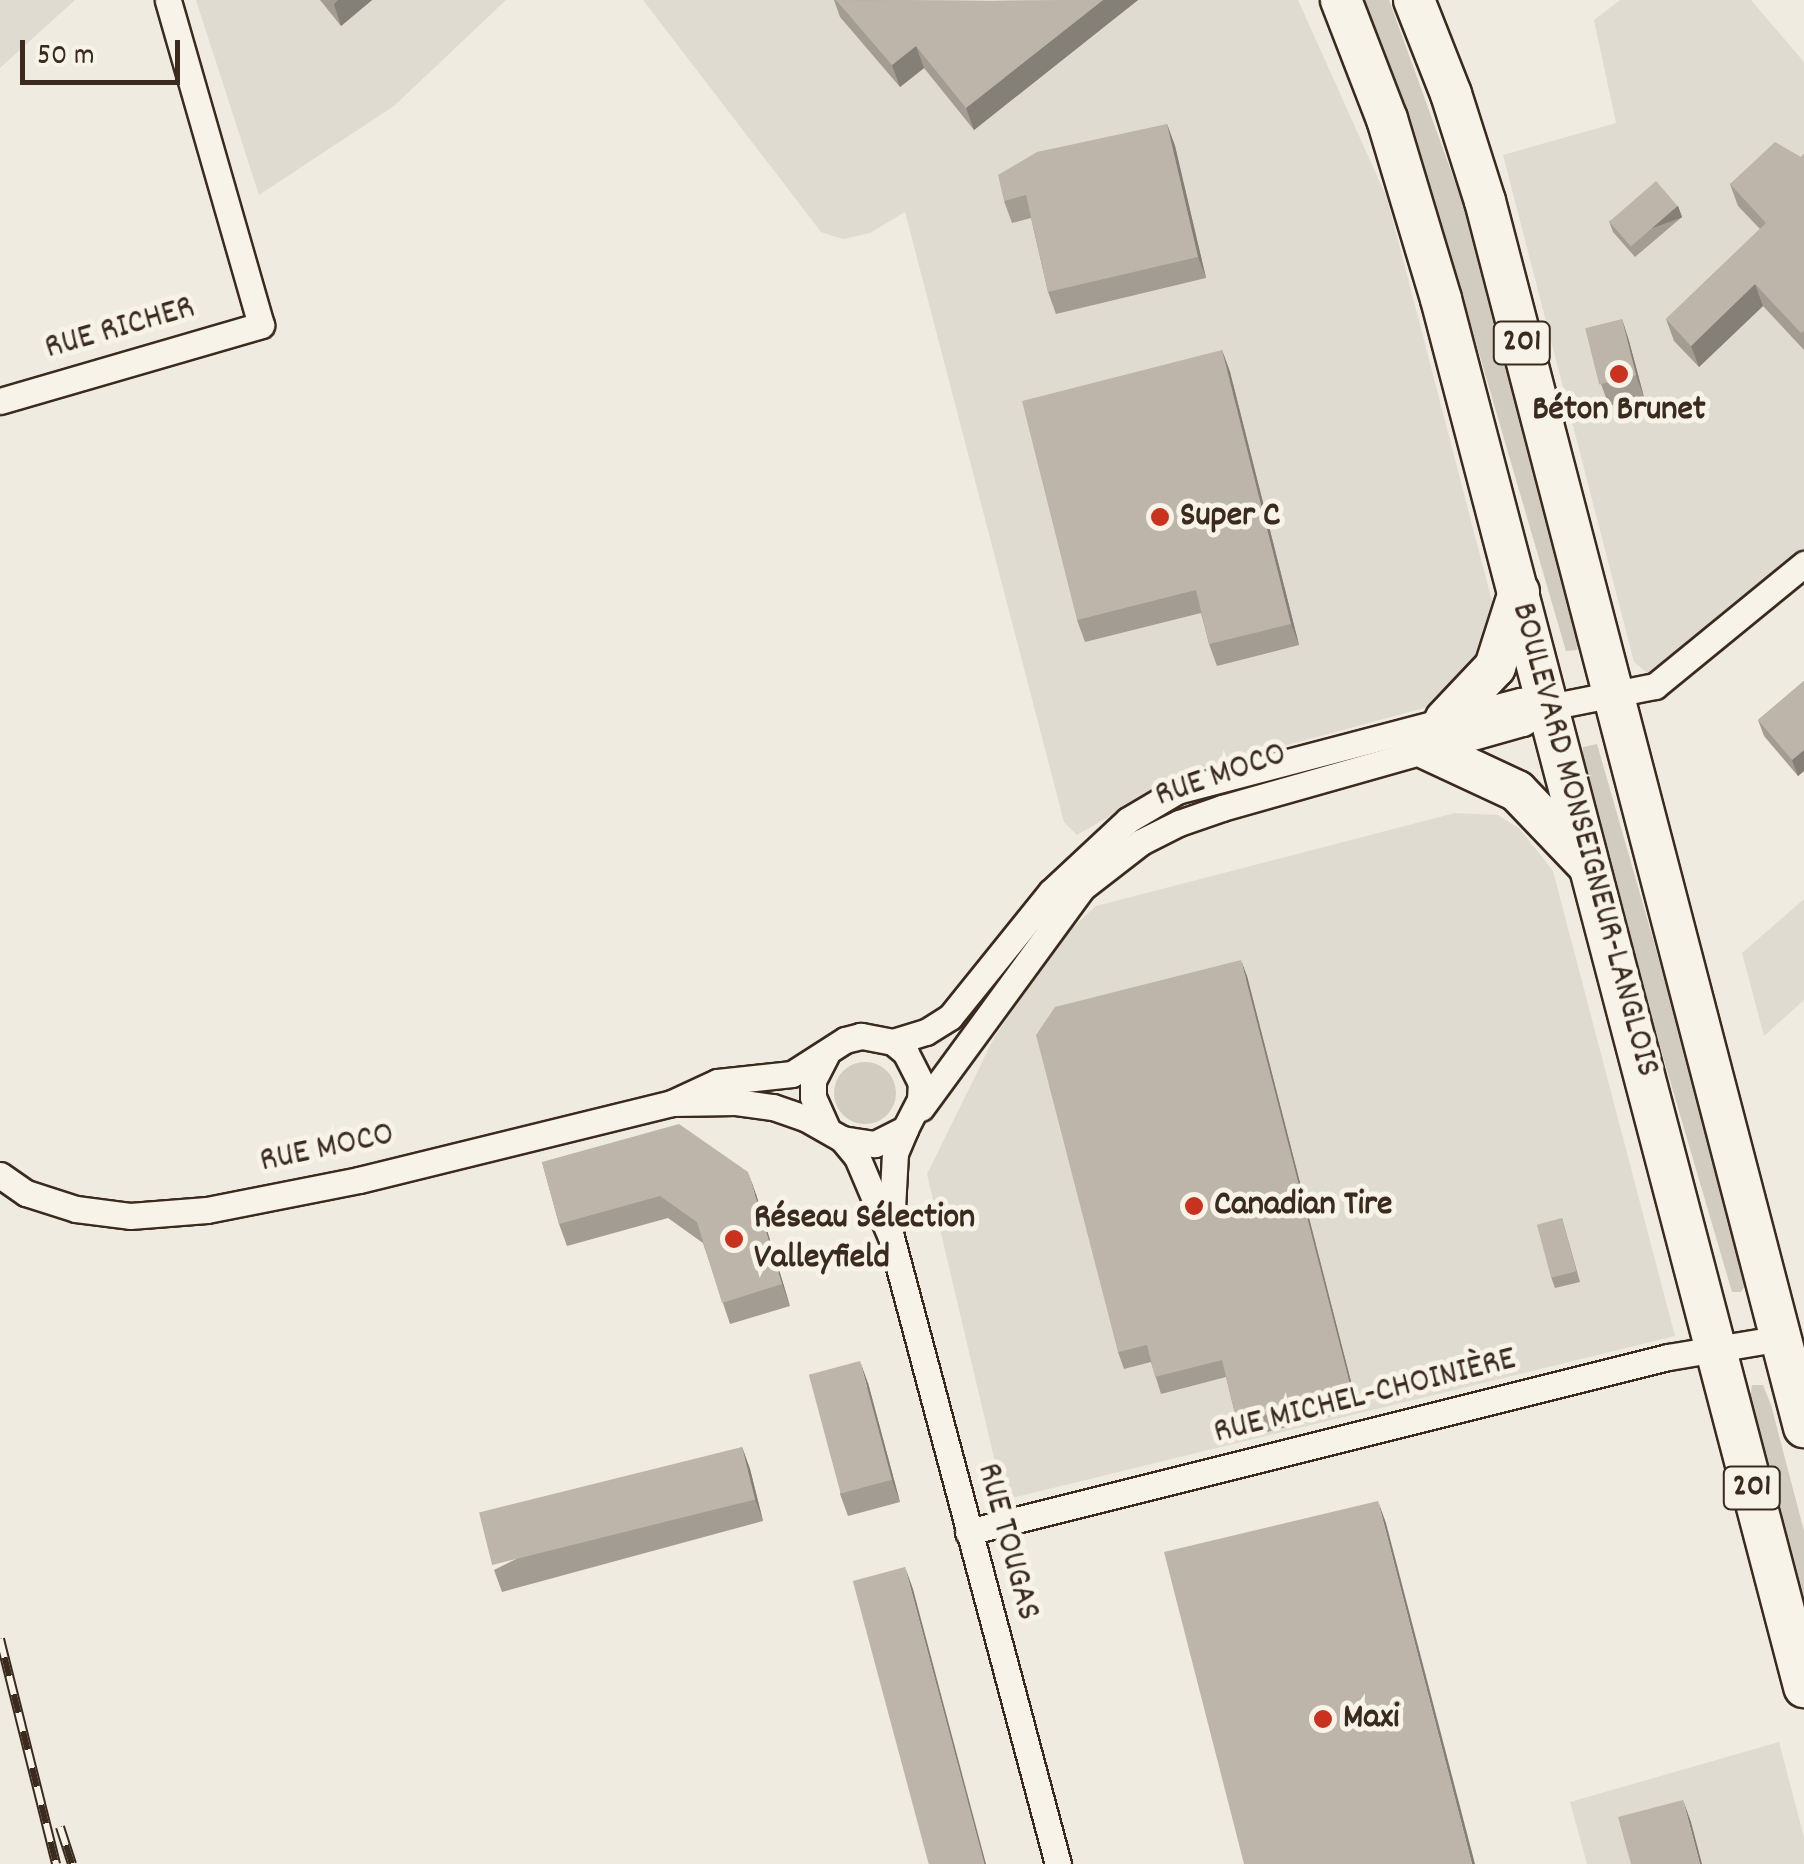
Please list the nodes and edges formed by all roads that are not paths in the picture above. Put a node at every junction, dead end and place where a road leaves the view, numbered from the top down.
1 (168, 0) edge
2 (1341, 0) edge
3 (1414, 0) edge
4 (0, 401) edge
5 (1804, 564) edge
6 (1519, 592) junction
7 (1613, 692) junction
8 (1549, 707) junction
9 (1436, 734) junction
10 (1590, 868) junction
11 (893, 1042) junction
12 (831, 1049) junction
13 (672, 1104) junction
14 (910, 1123) junction
15 (834, 1133) junction
16 (0, 1174) edge
17 (891, 1237) junction
18 (1780, 1338) junction
19 (1715, 1346) junction
20 (1804, 1427) edge
21 (968, 1532) junction
22 (1804, 1686) edge
23 (1058, 1864) edge

1 - 4 street, RUE RICHER
2 - 6 highway, BOULEVARD MONSEIGNEUR-LANGLOIS / 201
3 - 7 highway, BOULEVARD MONSEIGNEUR-LANGLOIS / 201
5 - 7 street, RUE MOCO
6 - 8 highway, BOULEVARD MONSEIGNEUR-LANGLOIS / 201
6 - 9 highway
7 - 8 street, RUE MOCO
7 - 18 highway, BOULEVARD MONSEIGNEUR-LANGLOIS / 201
8 - 9 street, RUE MOCO
8 - 10 highway, BOULEVARD MONSEIGNEUR-LANGLOIS / 201
9 - 10 highway
9 - 11 street, RUE MOCO
9 - 14 street, RUE MOCO
10 - 19 highway, BOULEVARD MONSEIGNEUR-LANGLOIS / 201
11 - 12 street, RUE MOCO
11 - 14 street
12 - 13 street, RUE MOCO
12 - 15 street
13 - 15 street, RUE MOCO
13 - 16 street, RUE MOCO
14 - 15 street, RUE MOCO
14 - 17 street, RUE TOUGAS
15 - 17 street, RUE TOUGAS
17 - 21 street, RUE TOUGAS
18 - 19 street, RUE MICHEL-CHOINIÈRE
18 - 20 highway, BOULEVARD MONSEIGNEUR-LANGLOIS / 201
19 - 21 street, RUE MICHEL-CHOINIÈRE
19 - 22 highway, BOULEVARD MONSEIGNEUR-LANGLOIS / 201
21 - 23 street, RUE TOUGAS

